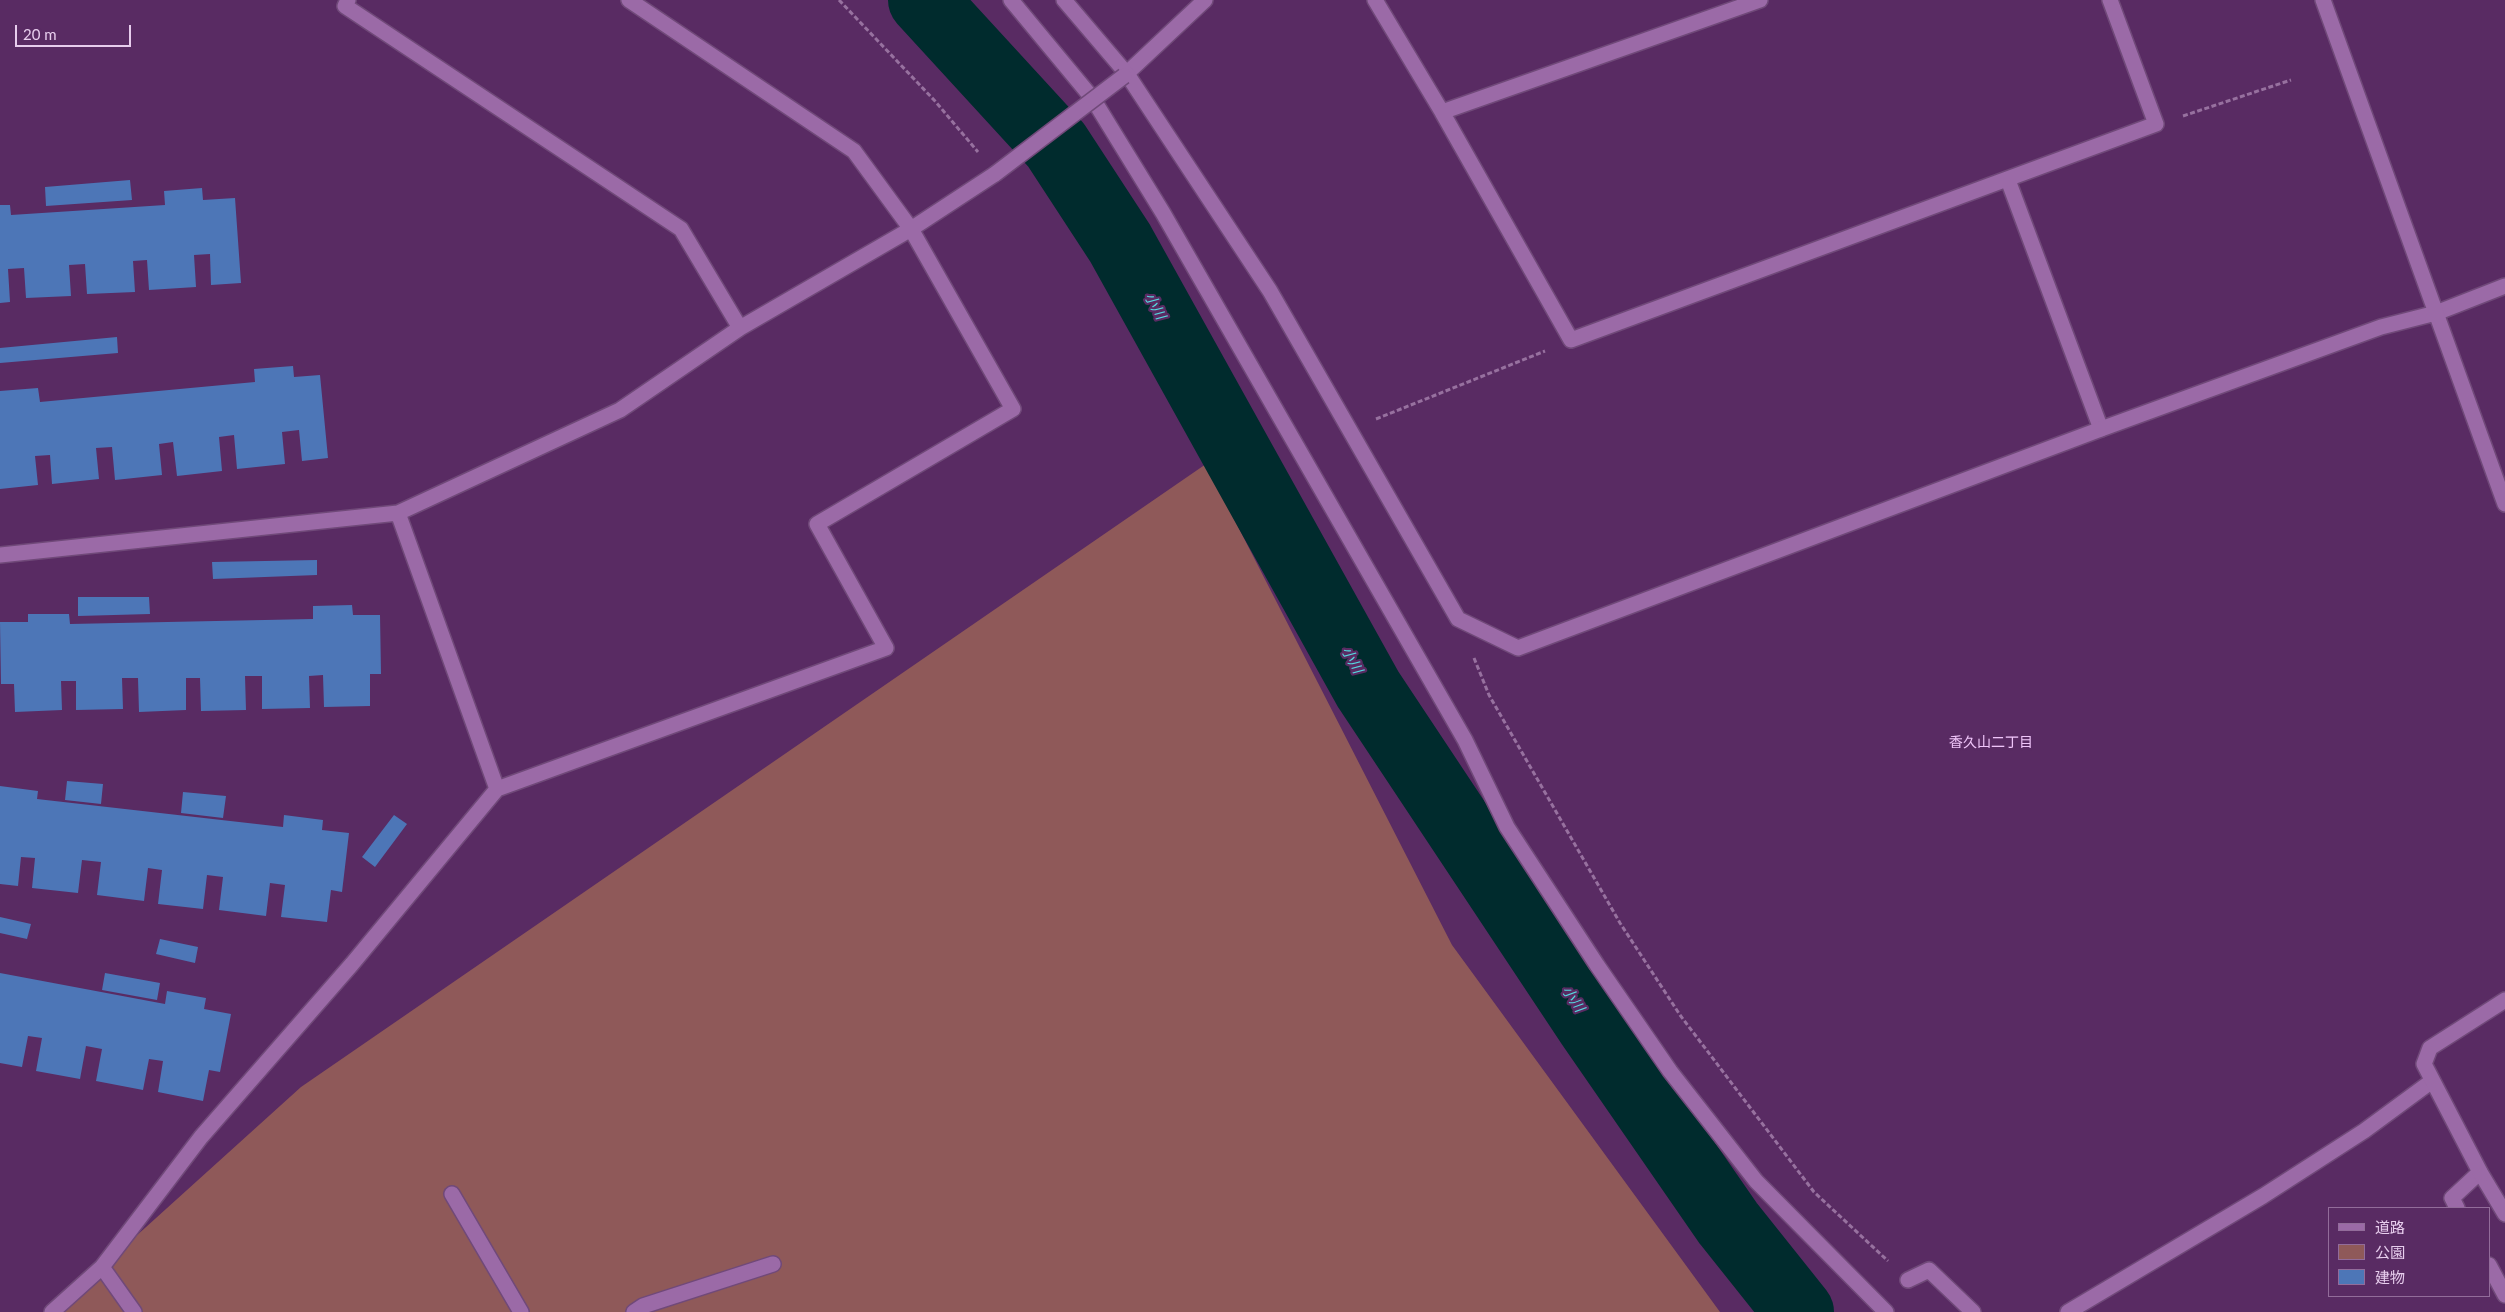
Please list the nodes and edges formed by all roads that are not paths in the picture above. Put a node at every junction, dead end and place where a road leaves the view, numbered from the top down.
1 (348, 0) edge
2 (629, 0) edge
3 (1011, 0) edge
4 (1064, 0) edge
5 (1204, 0) edge
6 (1375, 0) edge
7 (1760, 0) edge
8 (2110, 0) edge
9 (2323, 0) edge
10 (1126, 75) junction
11 (1093, 99) junction
12 (1442, 112) junction
13 (2008, 180) junction
14 (911, 230) junction
15 (2505, 286) edge
16 (2436, 313) junction
17 (740, 328) junction
18 (2101, 429) junction
19 (2505, 504) edge
20 (398, 512) junction
21 (0, 554) edge
22 (497, 789) junction
23 (2505, 1000) edge
24 (2432, 1081) junction
25 (2480, 1172) junction
26 (452, 1194) dead end
27 (2456, 1207) edge
28 (2505, 1214) edge
29 (773, 1264) dead end
30 (102, 1266) junction
31 (2490, 1267) edge
32 (1908, 1280) road end
33 (2505, 1294) edge
34 (52, 1312) edge
35 (134, 1312) edge
36 (521, 1312) edge
37 (634, 1312) edge
38 (1886, 1312) edge
39 (1973, 1312) edge
40 (2068, 1312) edge

1 - 17 street
2 - 14 street
3 - 11 street
4 - 10 street
5 - 10 street
6 - 12 street
7 - 12 street
8 - 13 street
9 - 16 street
10 - 11 street, bridge
10 - 18 street
11 - 14 street, bridge
11 - 38 street
12 - 13 street
13 - 18 street
14 - 17 street
14 - 22 street
15 - 16 street
16 - 18 street
16 - 19 street
17 - 20 street
20 - 21 street
20 - 22 street
22 - 30 street
23 - 24 street
24 - 25 street
24 - 40 street
25 - 27 street
25 - 28 street
26 - 36 street
29 - 37 street
30 - 34 street
30 - 35 street
31 - 33 street
32 - 39 street

